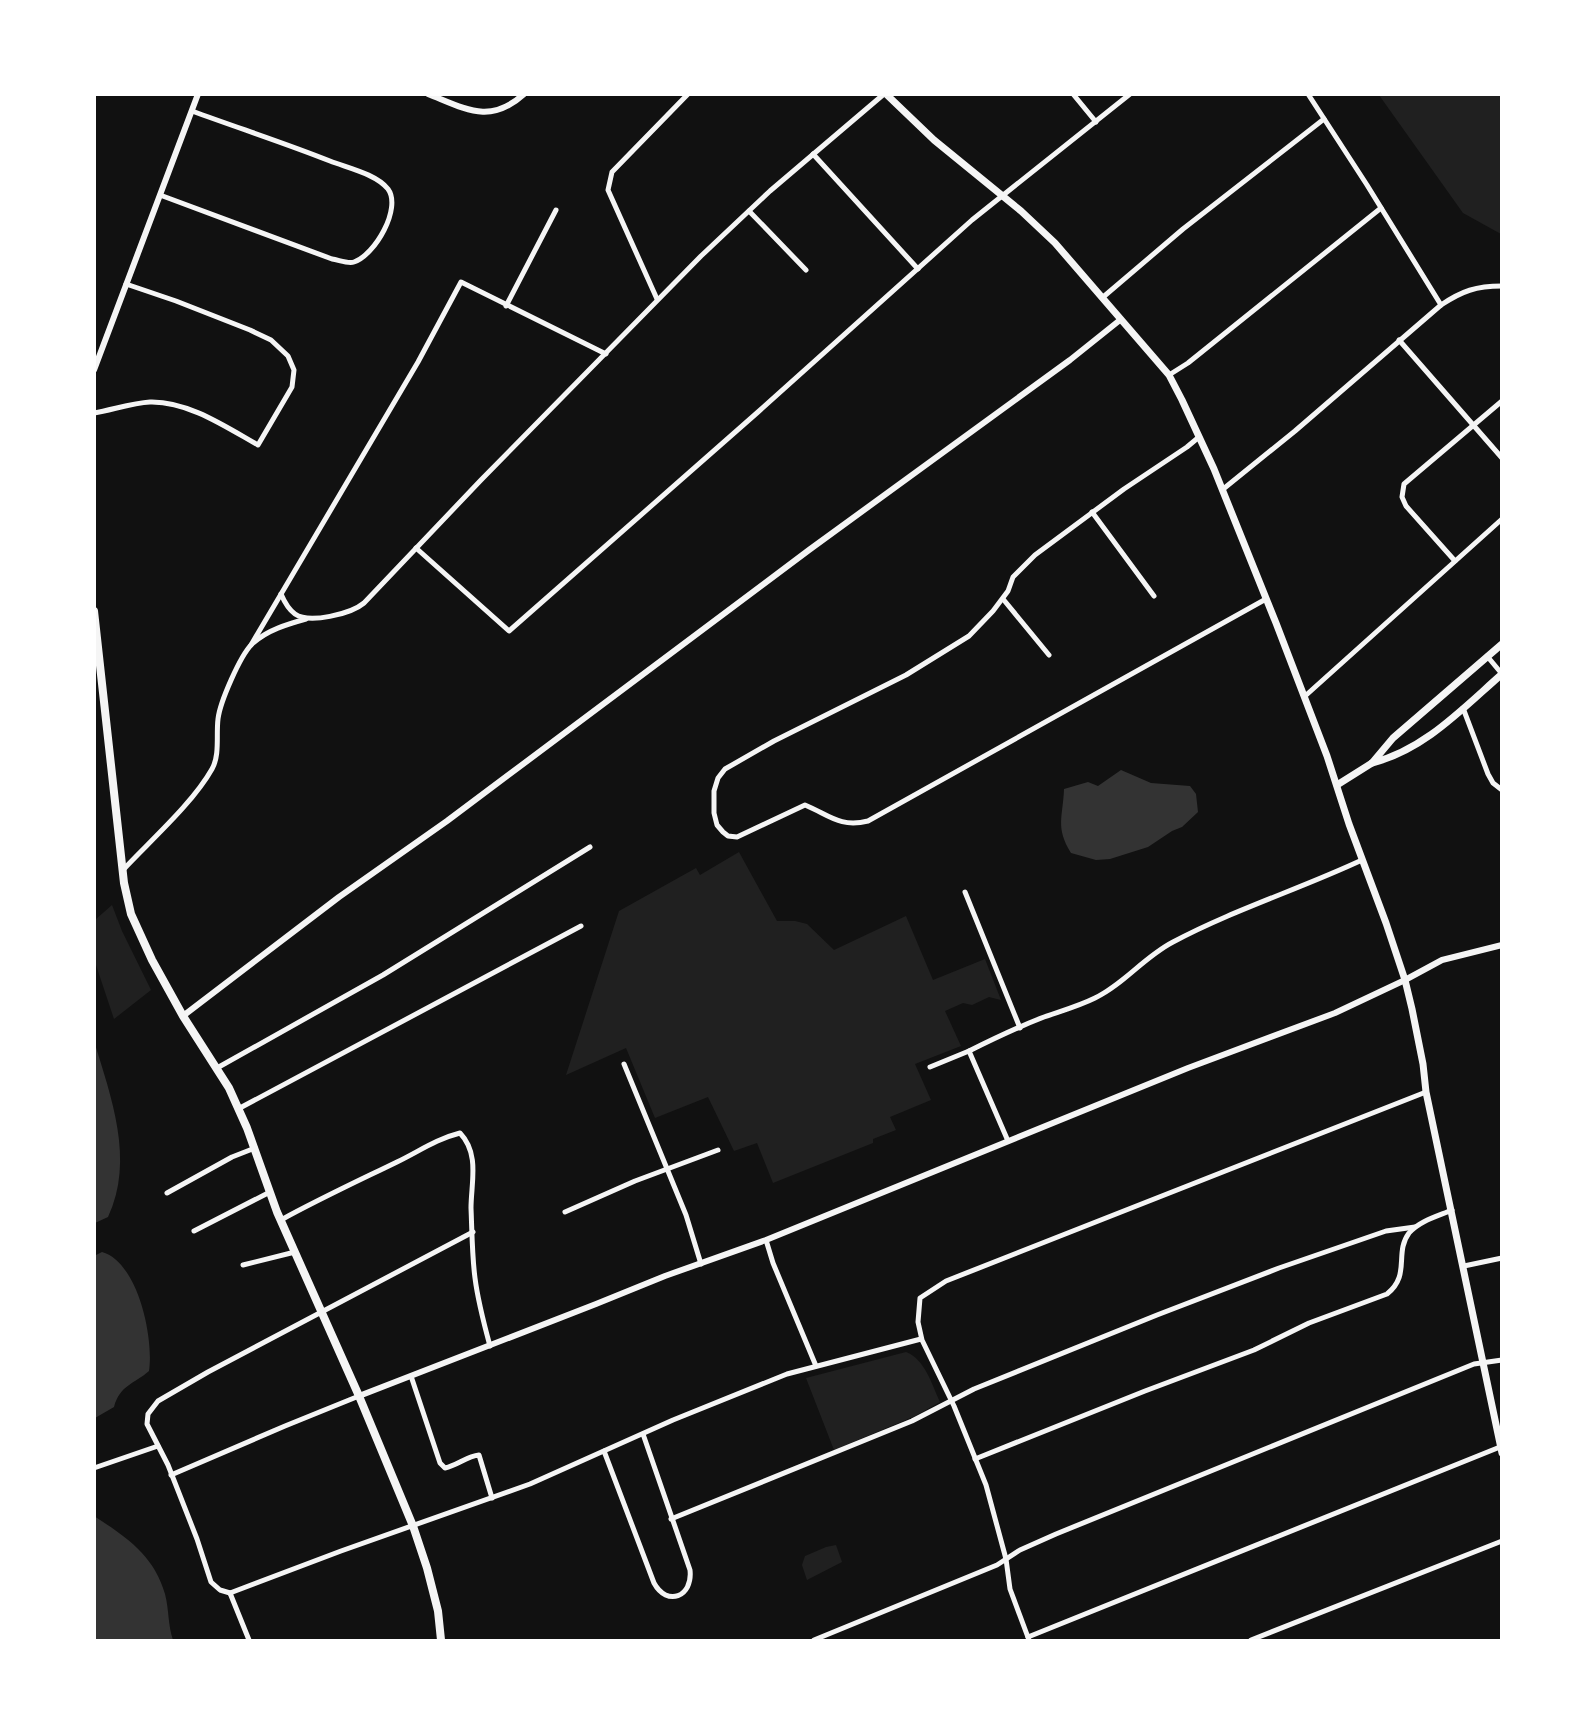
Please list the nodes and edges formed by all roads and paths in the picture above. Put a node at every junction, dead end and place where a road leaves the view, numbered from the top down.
1 (198, 94) edge
2 (428, 94) edge
3 (524, 94) edge
4 (688, 94) edge
5 (885, 94) edge
6 (1073, 94) edge
7 (1130, 94) edge
8 (1308, 94) edge
9 (192, 111) junction
10 (1324, 119) junction
11 (1096, 122) junction
12 (813, 154) junction
13 (160, 195) junction
14 (1003, 195) junction
15 (1381, 208) junction
16 (556, 210) dead end
17 (749, 211) junction
18 (918, 269) junction
19 (806, 270) dead end
20 (126, 284) junction
21 (1502, 286) edge
22 (1102, 298) junction
23 (657, 299) junction
24 (1441, 305) junction
25 (506, 306) junction
26 (1120, 320) junction
27 (1400, 340) junction
28 (606, 354) junction
29 (94, 370) edge
30 (1169, 375) junction
31 (1502, 402) edge
32 (94, 413) edge
33 (1474, 426) junction
34 (1199, 436) junction
35 (1502, 458) edge
36 (1222, 490) junction
37 (1092, 512) junction
38 (1502, 519) edge
39 (416, 548) junction
40 (1455, 561) junction
41 (280, 594) junction
42 (1154, 596) dead end
43 (1003, 599) junction
44 (1266, 599) junction
45 (94, 611) edge
46 (308, 619) junction
47 (1502, 644) edge
48 (251, 645) junction
49 (1049, 655) dead end
50 (1487, 656) junction
51 (98, 670) edge
52 (1502, 674) edge
53 (1304, 697) junction
54 (1463, 708) junction
55 (1372, 763) junction
56 (1337, 785) junction
57 (1502, 790) edge
58 (590, 847) dead end
59 (1362, 860) junction
60 (123, 870) junction
61 (965, 892) dead end
62 (581, 926) dead end
63 (1502, 945) edge
64 (1405, 980) junction
65 (183, 1016) junction
66 (1020, 1028) junction
67 (969, 1051) junction
68 (624, 1064) dead end
69 (930, 1067) dead end
70 (217, 1068) junction
71 (1426, 1092) junction
72 (238, 1109) junction
73 (1008, 1142) junction
74 (255, 1148) junction
75 (718, 1150) dead end
76 (666, 1169) junction
77 (270, 1192) junction
78 (167, 1193) dead end
79 (1452, 1210) junction
80 (565, 1212) dead end
81 (281, 1220) junction
82 (1415, 1227) junction
83 (194, 1231) dead end
84 (472, 1232) junction
85 (766, 1240) junction
86 (295, 1252) junction
87 (1502, 1258) edge
88 (701, 1264) junction
89 (243, 1265) dead end
90 (1464, 1266) junction
91 (321, 1314) junction
92 (921, 1339) junction
93 (490, 1347) junction
94 (1502, 1359) edge
95 (1483, 1362) junction
96 (816, 1366) junction
97 (411, 1376) junction
98 (359, 1396) junction
99 (951, 1400) junction
100 (643, 1434) junction
101 (159, 1446) junction
102 (1501, 1450) edge
103 (604, 1451) junction
104 (975, 1459) junction
105 (94, 1468) edge
106 (171, 1475) junction
107 (492, 1498) junction
108 (671, 1520) junction
109 (413, 1526) junction
110 (1502, 1541) edge
111 (1006, 1559) junction
112 (230, 1593) junction
113 (1028, 1639) edge
114 (249, 1641) edge
115 (441, 1641) edge
116 (814, 1641) edge
117 (1251, 1641) edge

1 - 9 street
2 - 3 street
4 - 23 street
5 - 12 street
5 - 14 main road
6 - 11 street
7 - 11 street
8 - 10 street
9 - 13 street
9 - 13 street
10 - 15 street
10 - 22 street
11 - 14 street
12 - 17 street
12 - 18 street
13 - 20 street
14 - 18 street
14 - 22 main road
15 - 24 street
15 - 30 street
16 - 25 street
17 - 19 street
17 - 23 street
18 - 39 street
20 - 29 street
20 - 32 street
21 - 24 street
22 - 26 main road
23 - 28 street
24 - 27 street
25 - 28 street
25 - 41 street
26 - 30 main road
26 - 65 street
27 - 33 street
27 - 36 street
28 - 39 street
30 - 34 main road
31 - 33 street
33 - 35 street
33 - 40 street
34 - 36 main road
34 - 37 street
36 - 44 main road
37 - 42 street
37 - 43 street
38 - 40 street
39 - 46 street
40 - 53 street
41 - 46 street
41 - 48 street
43 - 44 street
43 - 49 street
44 - 53 main road
45 - 51 main road
46 - 48 street
47 - 50 main road
48 - 60 street
50 - 52 street
50 - 55 main road
51 - 60 main road
52 - 54 main road
53 - 56 main road
54 - 55 main road
54 - 57 street
55 - 56 main road
56 - 59 main road
58 - 70 street
59 - 64 main road
59 - 66 street
60 - 65 main road
61 - 66 street
62 - 72 street
63 - 64 street
64 - 71 main road
64 - 73 street
65 - 70 main road
66 - 67 street
67 - 69 street
67 - 73 street
68 - 76 street
70 - 72 main road
71 - 79 main road
71 - 92 street
72 - 74 main road
73 - 85 street
74 - 77 main road
74 - 78 street
75 - 76 street
76 - 80 street
76 - 88 street
77 - 81 main road
77 - 83 street
79 - 82 street
79 - 90 main road
81 - 84 street
81 - 86 main road
82 - 99 street
82 - 104 street
84 - 91 street
84 - 93 street
85 - 88 street
85 - 96 street
86 - 89 street
86 - 91 main road
87 - 90 street
88 - 93 street
90 - 95 main road
91 - 98 main road
91 - 101 street
92 - 96 street
92 - 99 street
93 - 97 street
94 - 95 street
95 - 102 main road
95 - 111 street
96 - 100 street
97 - 98 street
97 - 107 street
98 - 106 street
98 - 109 main road
99 - 104 street
99 - 108 street
100 - 103 street
100 - 108 street
101 - 105 street
101 - 106 street
102 - 113 street
103 - 107 street
103 - 108 street
104 - 111 street
106 - 112 street
107 - 109 street
109 - 112 street
109 - 115 main road
110 - 117 street
111 - 113 street
111 - 116 street
112 - 114 street

